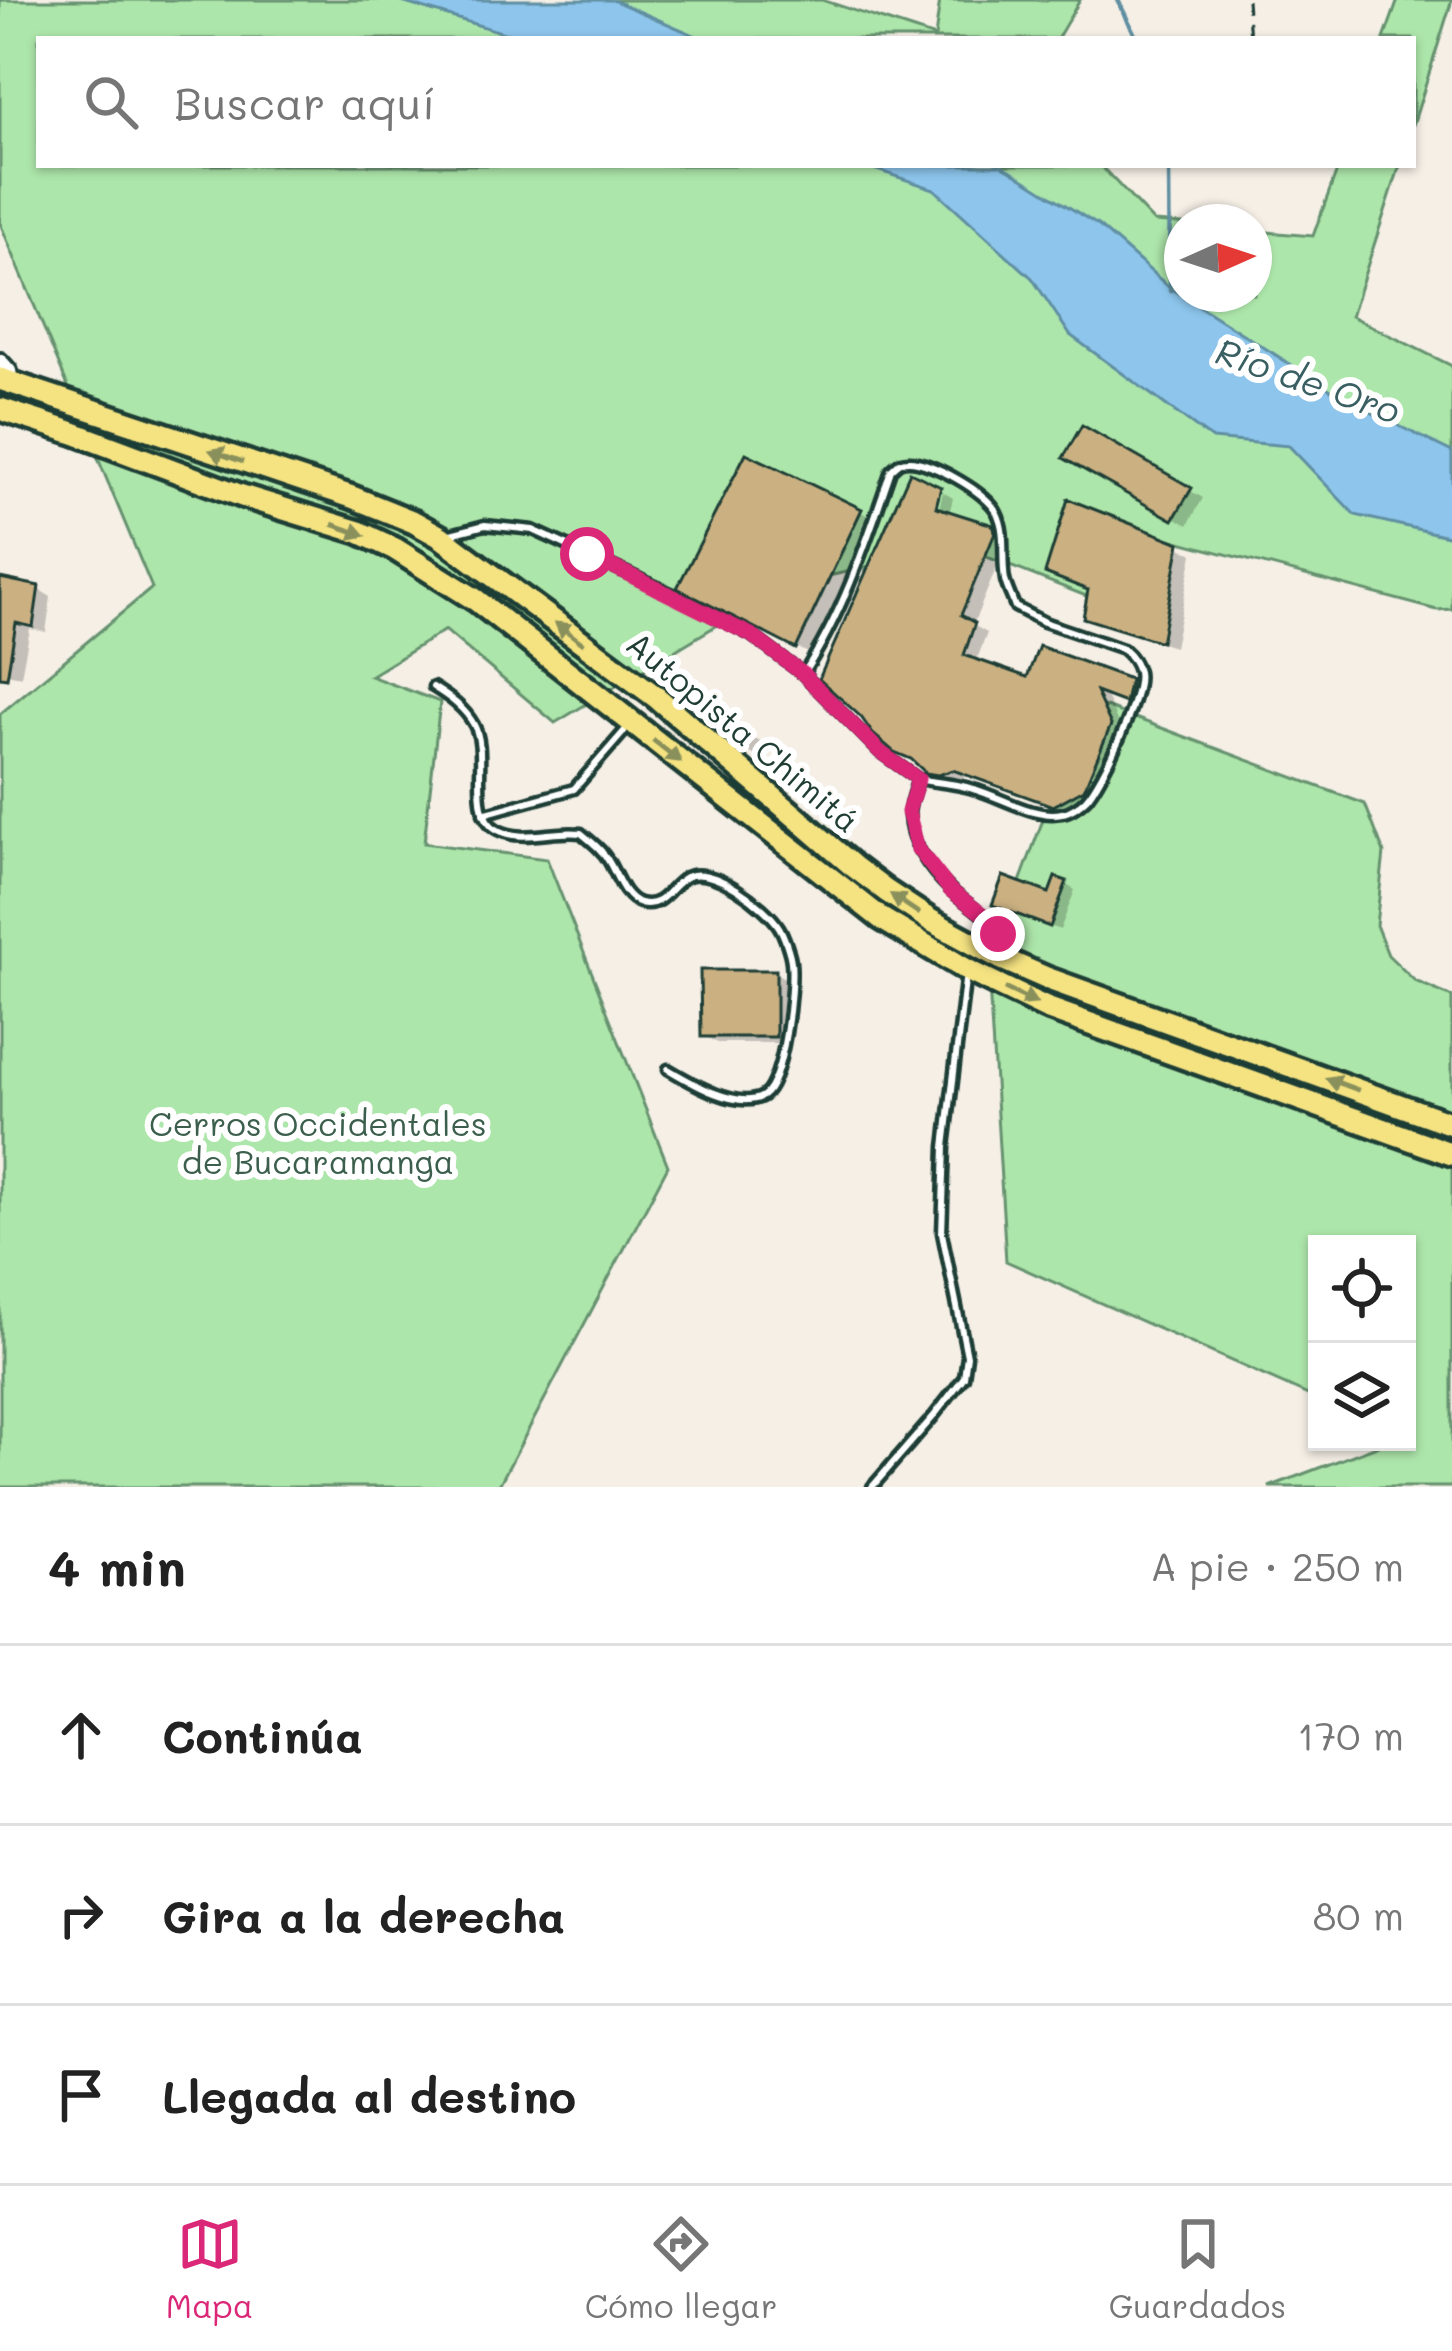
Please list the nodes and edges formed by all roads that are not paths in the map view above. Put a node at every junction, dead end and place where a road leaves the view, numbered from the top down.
1 (0, 361) edge
2 (6, 381) edge
3 (0, 409) edge
4 (441, 537) junction
5 (803, 674) junction
6 (434, 687) dead end
7 (632, 723) junction
8 (918, 779) junction
9 (483, 814) junction
10 (1000, 958) junction
11 (967, 970) junction
12 (668, 1070) dead end
13 (1452, 1124) edge
14 (1452, 1154) edge
15 (872, 1487) edge

1 - 2 street
4 -> 2 highway, Autopista Chimitá
3 -> 7 highway, Autopista Chimitá
4 - 5 lane
10 -> 4 highway, Autopista Chimitá
5 - 8 lane
5 - 8 lane
6 - 9 lane
7 - 9 lane
7 -> 11 highway, Autopista Chimitá
8 - 10 lane
9 - 12 lane
13 -> 10 highway, Autopista Chimitá
11 -> 14 highway, Autopista Chimitá
11 - 15 lane

